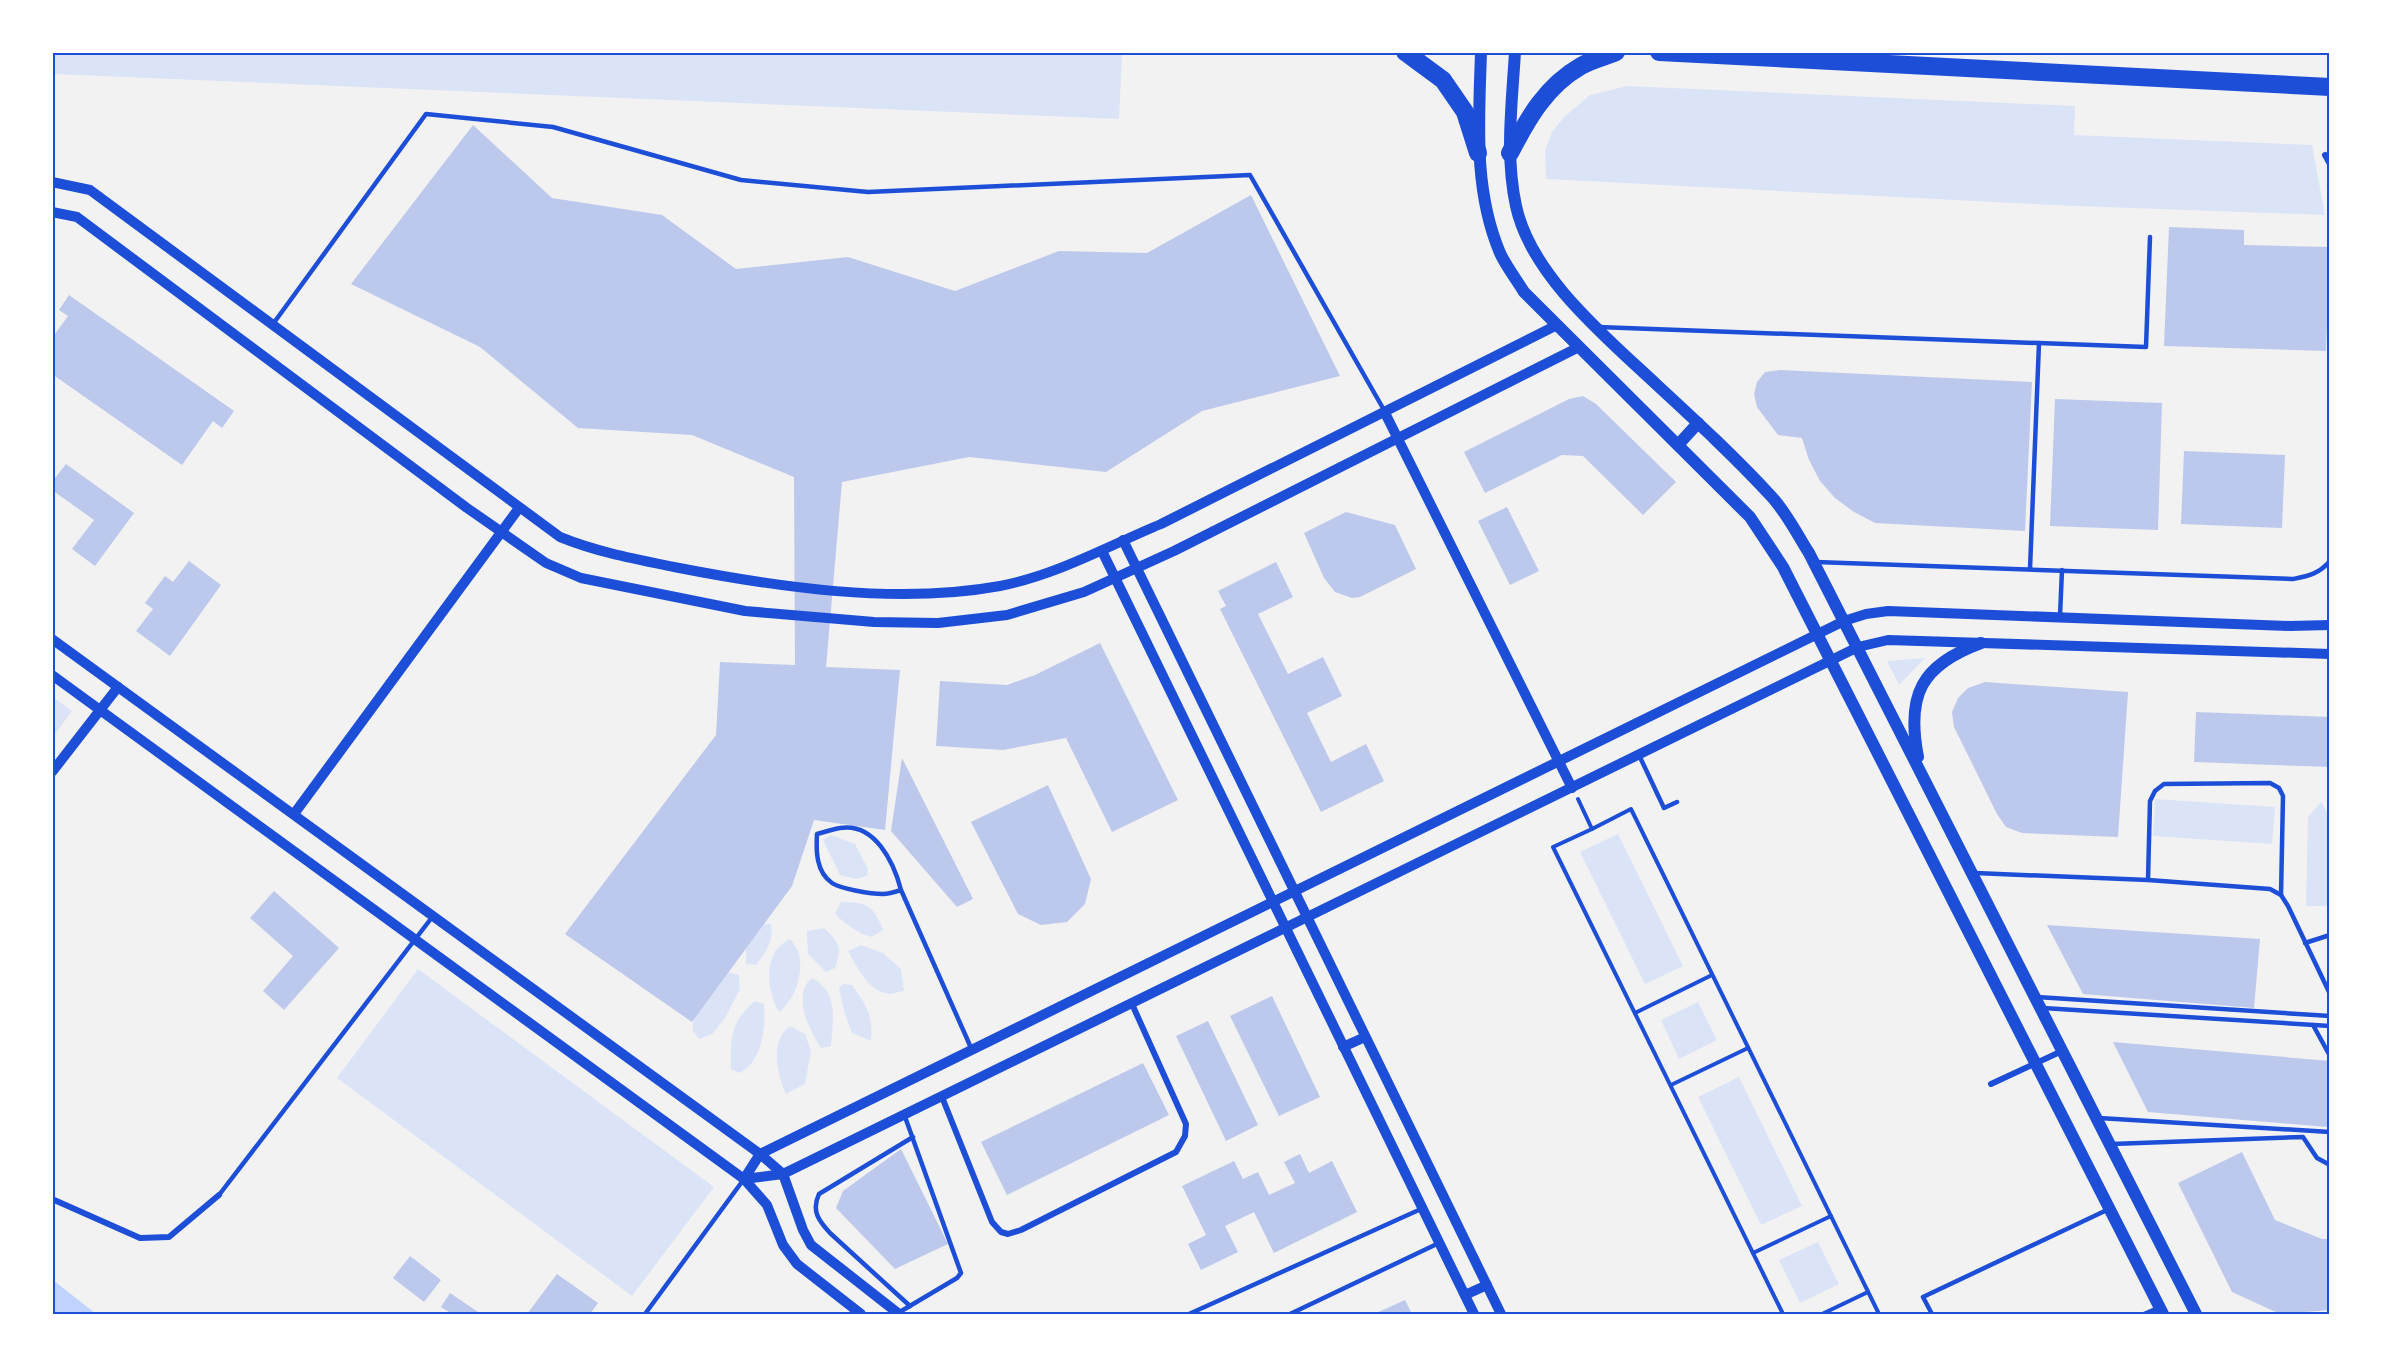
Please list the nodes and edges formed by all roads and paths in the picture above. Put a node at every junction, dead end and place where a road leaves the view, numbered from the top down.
1 (1405, 52) edge
2 (1481, 52) edge
3 (1515, 52) edge
4 (1616, 52) edge
5 (1659, 52) edge
6 (2304, 85) junction
7 (2330, 87) edge
8 (2330, 99) edge
9 (1478, 153) junction
10 (1510, 153) junction
11 (2325, 154) dead end
12 (2330, 164) edge
13 (52, 182) edge
14 (52, 212) edge
15 (2150, 237) dead end
16 (272, 325) junction
17 (1557, 325) junction
18 (1596, 327) junction
19 (2039, 343) junction
20 (1579, 347) junction
21 (1385, 413) junction
22 (1698, 423) junction
23 (1398, 438) junction
24 (1678, 445) junction
25 (519, 508) junction
26 (502, 532) junction
27 (1123, 540) junction
28 (1102, 551) junction
29 (2330, 561) edge
30 (1814, 562) junction
31 (1137, 568) junction
32 (2030, 569) junction
33 (2062, 570) junction
34 (1115, 578) junction
35 (2060, 617) junction
36 (1844, 621) junction
37 (2330, 625) edge
38 (1818, 634) junction
39 (52, 639) edge
40 (1981, 643) junction
41 (1858, 647) junction
42 (2330, 654) edge
43 (1831, 660) junction
44 (52, 675) edge
45 (118, 687) junction
46 (100, 710) junction
47 (1639, 755) junction
48 (1559, 761) junction
49 (1920, 771) junction
50 (52, 772) edge
51 (1572, 788) junction
52 (1677, 802) dead end
53 (294, 814) junction
54 (1592, 829) junction
55 (1972, 873) junction
56 (2148, 880) junction
57 (901, 890) junction
58 (1294, 891) junction
59 (2281, 895) junction
60 (1273, 902) junction
61 (433, 916) junction
62 (1307, 918) junction
63 (1286, 928) junction
64 (2330, 935) edge
65 (415, 940) junction
66 (2305, 943) junction
67 (1712, 975) junction
68 (2330, 994) edge
69 (2037, 1002) junction
70 (1132, 1004) junction
71 (1635, 1013) junction
72 (2330, 1016) edge
73 (2313, 1024) junction
74 (2330, 1026) edge
75 (1365, 1036) junction
76 (1343, 1047) junction
77 (1748, 1048) junction
78 (972, 1050) junction
79 (2062, 1051) junction
80 (2330, 1056) edge
81 (2035, 1063) junction
82 (1991, 1084) dead end
83 (1670, 1085) junction
84 (942, 1097) junction
85 (904, 1114) junction
86 (2097, 1118) junction
87 (2330, 1132) edge
88 (913, 1137) junction
89 (2110, 1144) junction
90 (760, 1154) junction
91 (2330, 1165) edge
92 (783, 1174) junction
93 (744, 1179) junction
94 (219, 1195) joint
95 (52, 1198) edge
96 (1423, 1209) junction
97 (2109, 1209) junction
98 (1831, 1216) junction
99 (1440, 1243) junction
100 (1753, 1253) junction
101 (1487, 1285) junction
102 (1868, 1292) junction
103 (1465, 1295) junction
104 (910, 1306) junction
105 (2161, 1311) edge
106 (645, 1314) edge
107 (861, 1314) edge
108 (898, 1314) edge
109 (1189, 1314) edge
110 (1290, 1314) edge
111 (1474, 1314) edge
112 (1501, 1314) edge
113 (1783, 1314) edge
114 (1822, 1314) edge
115 (1879, 1314) edge
116 (1932, 1314) edge
117 (2144, 1314) edge
118 (2196, 1314) edge

1 - 9 highway
2 - 9 main road
3 - 10 main road
4 - 10 highway
5 - 6 highway
6 - 7 highway
6 - 8 highway
9 - 17 main road
10 - 18 main road
11 - 12 street
13 - 16 street
14 - 26 street
15 - 19 lane
16 - 21 lane
16 - 25 street
17 - 20 main road
17 - 21 street
18 - 19 lane
18 - 22 main road
19 - 32 lane
20 - 23 street
20 - 24 main road
21 - 23 street
21 - 27 street
22 - 24 main road
22 - 30 main road
23 - 31 street
23 - 48 street
24 - 38 main road
25 - 26 street
25 - 28 street
26 - 34 street
26 - 53 street
27 - 28 street
27 - 31 street
28 - 34 street
29 - 33 lane
30 - 32 lane
30 - 36 main road
31 - 34 street
31 - 58 street
32 - 33 lane
33 - 35 lane
34 - 60 street
35 - 36 street
35 - 37 street
36 - 38 street
36 - 41 main road
38 - 43 main road
38 - 48 street
39 - 45 street
40 - 41 street
40 - 42 street
40 - 49 main road
41 - 43 street
41 - 49 main road
43 - 47 street
43 - 81 main road
44 - 46 street
45 - 46 street
45 - 53 street
46 - 50 street
46 - 65 street
47 - 51 street
47 - 52 lane
48 - 51 street
48 - 58 street
49 - 55 main road
51 - 54 path
51 - 62 street
53 - 61 street
54 - 67 path
54 - 71 path
55 - 56 lane
55 - 69 main road
56 - 59 lane
56 - 59 lane
57 - 57 lane
57 - 78 lane
58 - 60 street
58 - 62 street
59 - 66 lane
60 - 63 street
60 - 78 street
61 - 65 lane
61 - 90 street
62 - 63 street
62 - 75 street
63 - 70 street
63 - 76 street
64 - 66 lane
65 - 93 street
65 - 94 lane
66 - 68 lane
67 - 71 path
67 - 77 path
69 - 72 lane
69 - 73 lane
69 - 79 main road
70 - 84 street
70 - 84 street
71 - 83 path
73 - 74 lane
73 - 80 lane
75 - 76 street
75 - 101 street
76 - 96 street
77 - 83 path
77 - 98 path
78 - 90 street
79 - 81 street
79 - 86 main road
81 - 82 street
81 - 97 main road
83 - 100 path
84 - 85 street
85 - 88 lane
85 - 92 street
86 - 87 lane
86 - 89 main road
88 - 104 lane
88 - 104 lane
89 - 91 lane
89 - 118 main road
90 - 92 street
90 - 93 street
92 - 93 street
92 - 108 street
93 - 106 lane
93 - 107 street
94 - 95 street
96 - 99 street
96 - 109 lane
97 - 105 main road
97 - 116 lane
98 - 100 path
98 - 102 path
99 - 103 street
99 - 110 lane
100 - 113 path
101 - 103 street
101 - 112 street
102 - 114 path
102 - 115 path
103 - 111 street
104 - 108 lane
105 - 117 lane

